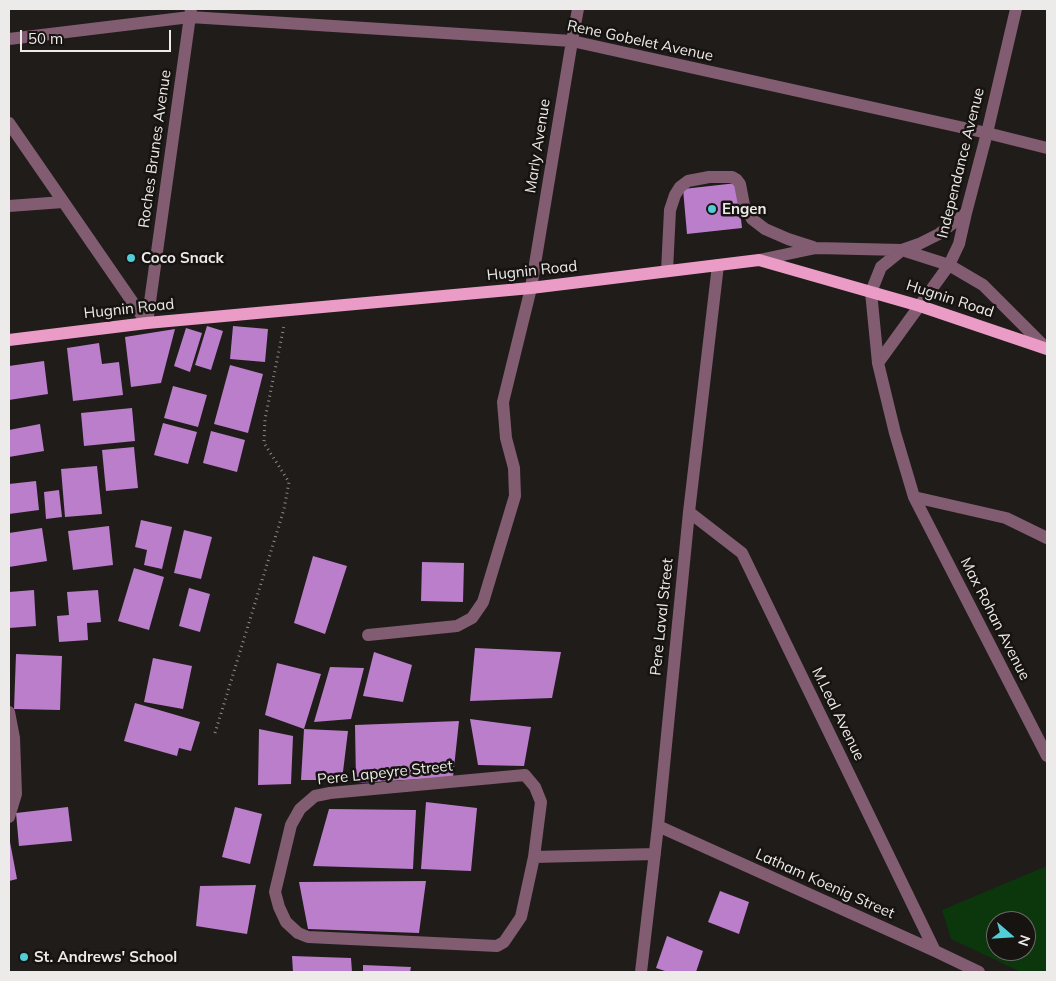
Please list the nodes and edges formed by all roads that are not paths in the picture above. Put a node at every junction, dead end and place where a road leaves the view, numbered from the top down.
1 (578, 9) edge
2 (1016, 9) edge
3 (190, 13) edge
4 (9, 39) edge
5 (572, 41) junction
6 (9, 123) edge
7 (987, 133) junction
8 (1047, 148) edge
9 (63, 202) junction
10 (9, 206) edge
11 (966, 213) junction
12 (816, 248) junction
13 (902, 250) junction
14 (759, 260) junction
15 (718, 265) junction
16 (950, 265) junction
17 (667, 271) junction
18 (531, 288) junction
19 (871, 292) junction
20 (920, 306) junction
21 (147, 323) junction
22 (9, 340) edge
23 (1047, 348) edge
24 (878, 363) junction
25 (914, 496) junction
26 (688, 512) junction
27 (1047, 538) edge
28 (368, 635) dead end
29 (9, 712) edge
30 (1047, 756) edge
31 (9, 817) edge
32 (658, 826) junction
33 (655, 854) junction
34 (534, 857) junction
35 (935, 951) junction
36 (641, 972) edge
37 (979, 972) edge

1 - 5 street, Marly Avenue
2 - 7 street, Independance Avenue
3 - 4 street, Rene Gobelet Avenue
3 - 5 street, Rene Gobelet Avenue
3 - 21 street, Roches Brunes Avenue
5 - 7 street, Rene Gobelet Avenue
5 - 18 street, Marly Avenue
6 - 9 street
7 - 8 street, Rene Gobelet Avenue
7 - 11 street, Independance Avenue
9 - 10 street
9 - 21 street
11 - 13 street
11 - 16 street, Independance Avenue
12 - 13 street
12 - 14 street
12 - 17 street
13 - 16 street
13 - 19 street
14 - 15 main road, Hugnin Road
14 - 19 main road, Hugnin Road
15 - 17 main road, Hugnin Road
15 - 26 street, Pere Laval Street
16 - 20 street, Independance Avenue
16 - 23 street
17 - 18 main road, Hugnin Road
18 - 21 main road, Hugnin Road
18 - 28 street, Marly Avenue
19 - 20 main road, Hugnin Road
19 - 24 street, Max Rohan Avenue
20 - 23 main road, Hugnin Road
20 - 24 street, Independance Avenue
21 - 22 main road, Hugnin Road
24 - 25 street, Max Rohan Avenue
25 - 27 street
25 - 30 street, Max Rohan Avenue
26 - 32 street, Pere Laval Street
26 - 35 street, M.Leal Avenue
29 - 31 street
32 - 33 street, Pere Laval Street
32 - 35 street, Latham Koenig Street
33 - 34 street
33 - 36 street, Pere Laval Street
34 - 34 street, Pere Lapeyre Street
35 - 37 street, Latham Koenig Street

